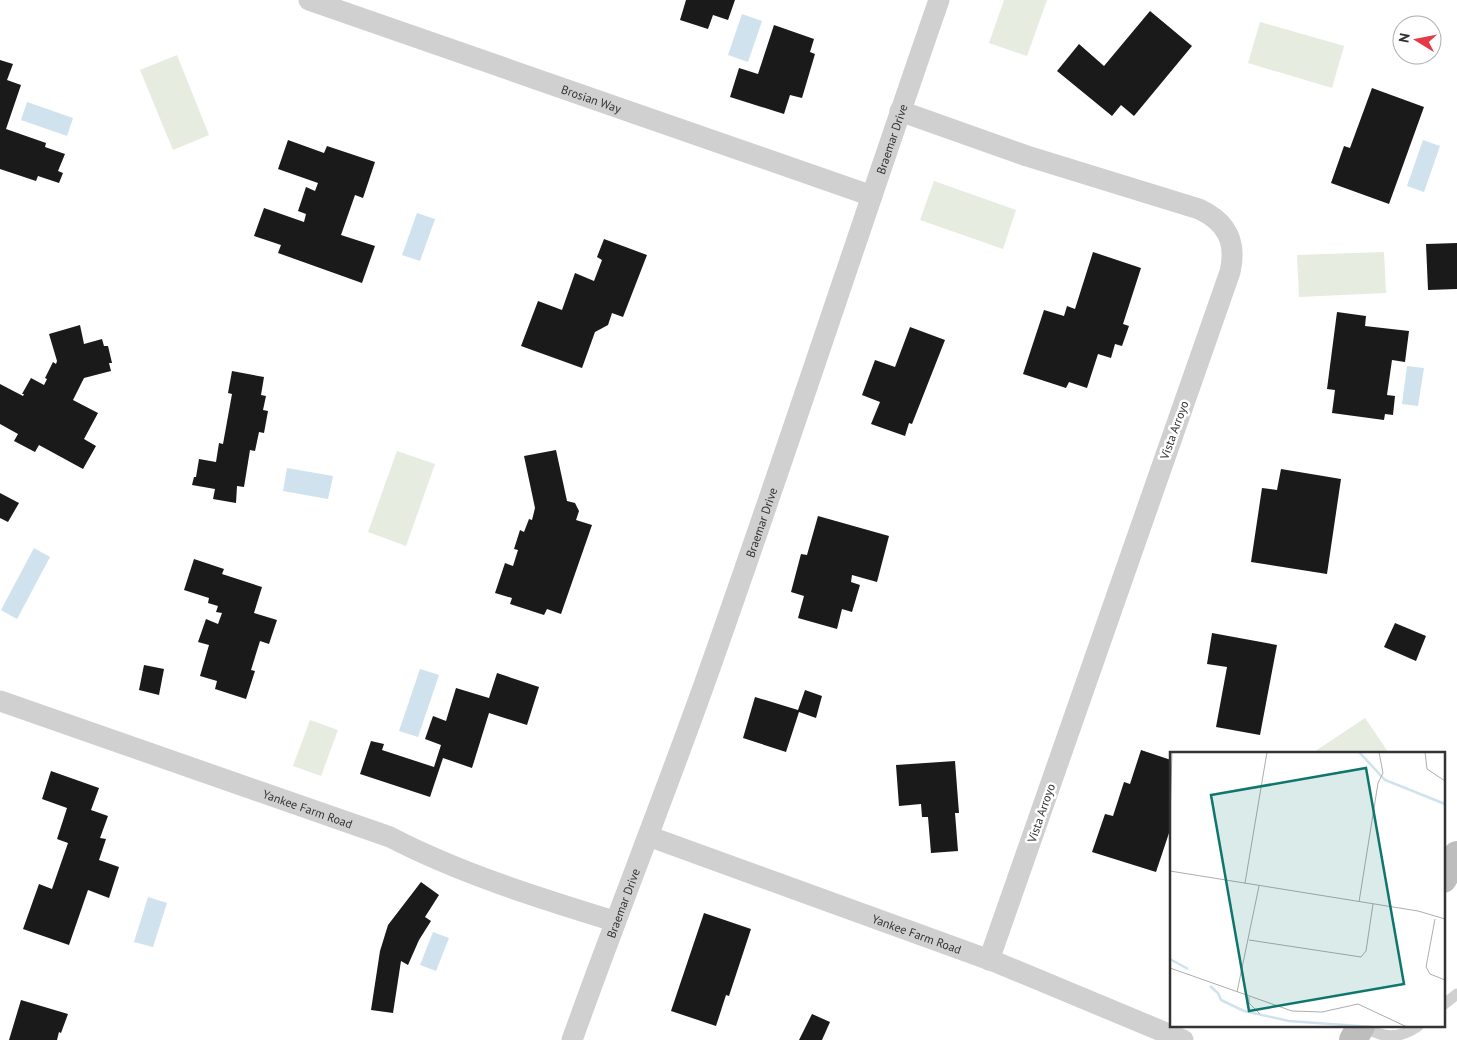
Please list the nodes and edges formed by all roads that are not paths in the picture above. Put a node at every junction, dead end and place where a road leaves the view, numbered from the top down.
1 (310, 0) edge
2 (938, 0) edge
3 (900, 111) junction
4 (872, 196) junction
5 (0, 701) edge
6 (648, 836) junction
7 (1457, 855) edge
8 (1444, 877) edge
9 (614, 921) junction
10 (989, 960) junction
11 (1457, 994) edge
12 (1444, 1004) edge
13 (1360, 1028) edge
14 (1365, 1028) edge
15 (1415, 1028) edge
16 (572, 1040) edge
17 (1183, 1040) edge
18 (1353, 1040) edge

1 - 4 street, Brosian Way
2 - 3 street, Braemar Drive
3 - 4 street, Braemar Drive
3 - 10 street, Vista Arroyo
4 - 6 street, Braemar Drive
5 - 9 street, Yankee Farm Road
6 - 9 street, Braemar Drive
6 - 10 street, Yankee Farm Road
7 - 8 street
9 - 16 street, Braemar Drive
10 - 17 street, Yankee Farm Road
11 - 12 lane
13 - 18 street
14 - 15 lane

